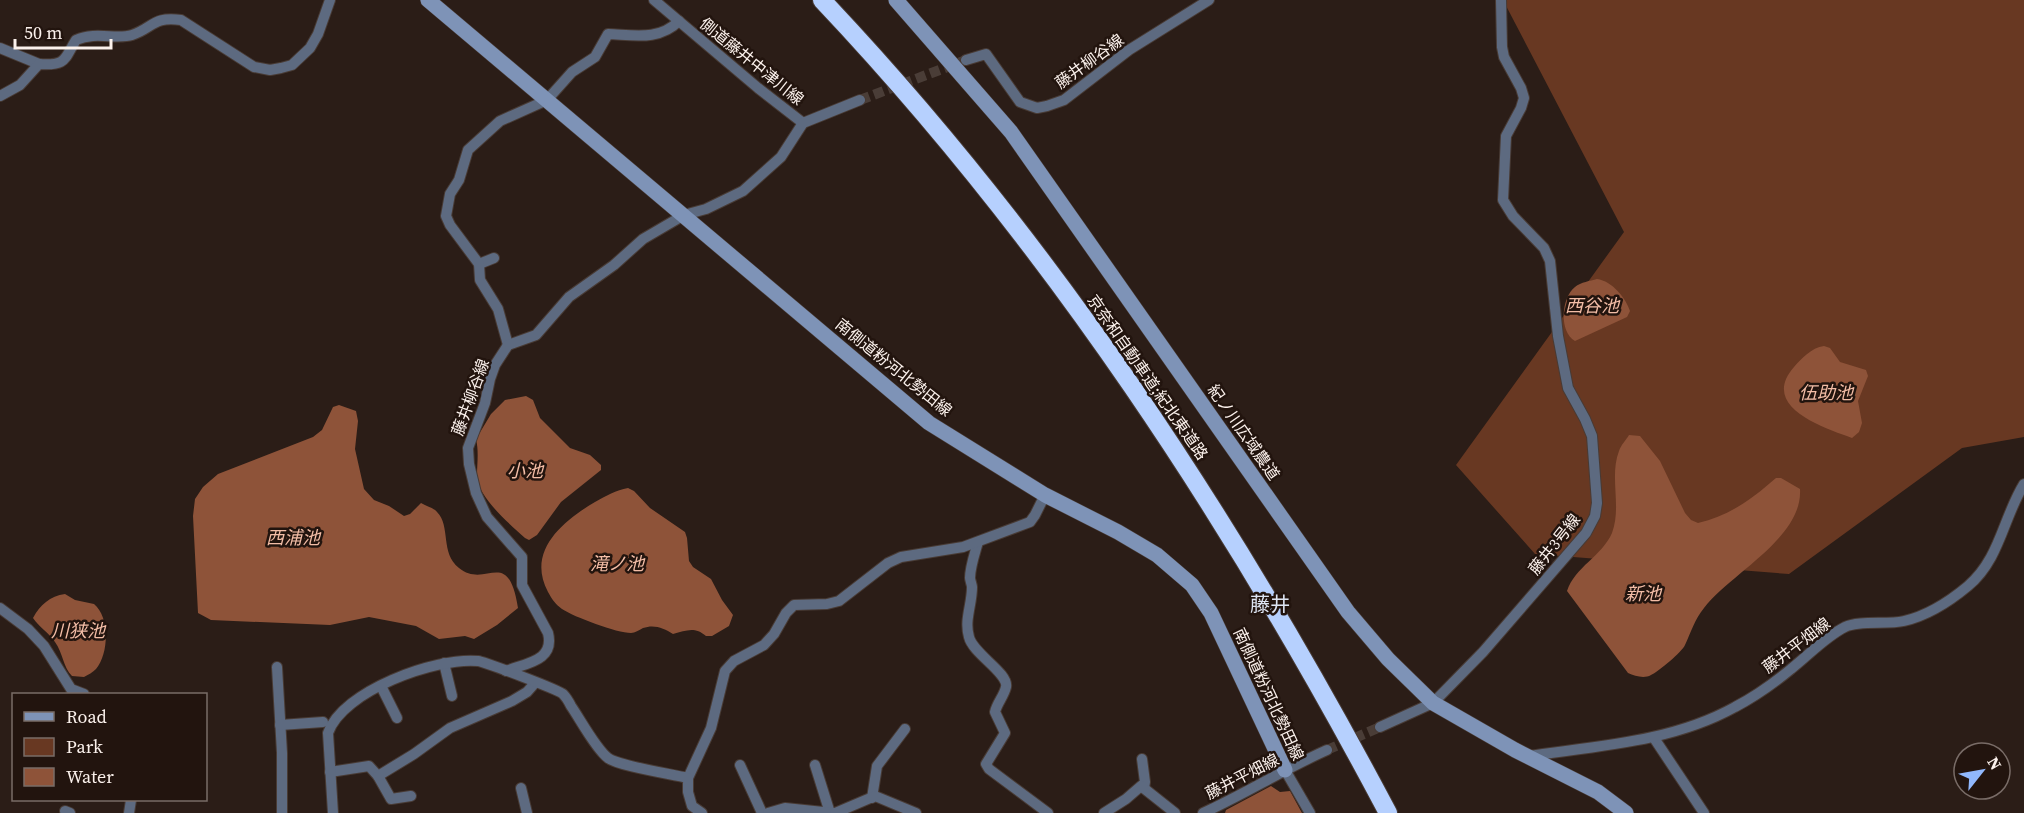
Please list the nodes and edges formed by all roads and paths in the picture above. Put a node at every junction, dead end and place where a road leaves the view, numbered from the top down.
1 (330, 0) edge
2 (428, 0) edge
3 (654, 0) edge
4 (822, 0) edge
5 (896, 0) edge
6 (1209, 0) edge
7 (1502, 0) edge
8 (679, 21) junction
9 (0, 48) edge
10 (966, 60) tunnel mouth
11 (39, 64) junction
12 (0, 96) edge
13 (547, 100) junction
14 (860, 100) tunnel mouth
15 (803, 123) junction
16 (684, 215) junction
17 (494, 258) dead end
18 (479, 264) junction
19 (508, 345) junction
20 (2024, 484) edge
21 (1045, 495) junction
22 (978, 542) junction
23 (0, 608) edge
24 (444, 663) junction
25 (277, 667) dead end
26 (506, 671) junction
27 (1016, 678) dead end
28 (535, 683) junction
29 (381, 686) junction
30 (1006, 690) junction
31 (82, 693) edge
32 (452, 696) dead end
33 (1433, 703) junction
34 (1719, 714) junction
35 (1736, 715) dead end
36 (397, 718) dead end
37 (324, 722) dead end
38 (280, 725) junction
39 (1380, 727) tunnel mouth
40 (905, 729) dead end
41 (1654, 738) junction
42 (1327, 750) tunnel mouth
43 (1528, 756) junction
44 (987, 759) junction
45 (1142, 759) dead end
46 (740, 765) dead end
47 (814, 765) dead end
48 (980, 769) dead end
49 (1285, 770) junction
50 (330, 772) junction
51 (378, 776) junction
52 (688, 778) junction
53 (521, 788) dead end
54 (1144, 788) junction
55 (411, 796) dead end
56 (872, 798) junction
57 (282, 813) edge
58 (333, 813) edge
59 (527, 813) edge
60 (702, 813) edge
61 (762, 813) edge
62 (768, 813) edge
63 (833, 813) edge
64 (916, 813) edge
65 (1047, 813) edge
66 (1104, 813) edge
67 (1175, 813) edge
68 (1203, 813) edge
69 (1310, 813) edge
70 (1388, 813) edge
71 (1626, 813) edge
72 (1704, 813) edge

1 - 11 street
2 - 13 street, 南側道粉河北勢田線
3 - 8 street, 側道藤井中津川線
4 - 70 highway, 京奈和自動車道;紀北東道路
5 - 33 street, 紀ノ川広域農道
6 - 10 street, 藤井柳谷線
7 - 33 street, 藤井3号線
8 - 13 street
8 - 15 street, 側道藤井中津川線
9 - 11 street
11 - 12 street
13 - 16 street, 南側道粉河北勢田線
13 - 18 street
14 - 15 street
15 - 16 street, 藤井柳谷線
16 - 19 street, 藤井柳谷線
16 - 21 street, 南側道粉河北勢田線
17 - 18 street
18 - 19 street
19 - 26 street, 藤井柳谷線
20 - 34 street, 藤井平畑線
21 - 22 street
21 - 49 street, 南側道粉河北勢田線
22 - 30 street
22 - 52 street
23 - 31 street
24 - 26 street
24 - 29 street
24 - 32 street
25 - 38 street
26 - 28 street
27 - 30 street
28 - 51 street
28 - 52 street
29 - 36 street
29 - 50 street
30 - 44 street
33 - 39 street
33 - 43 street, 紀ノ川広域農道
34 - 35 street
34 - 41 street, 藤井平畑線
37 - 38 street
38 - 57 street
40 - 56 street
41 - 43 street, 藤井平畑線
41 - 72 street
42 - 49 street, 藤井平畑線
43 - 71 street, 紀ノ川広域農道
44 - 48 street
44 - 65 street
45 - 54 street
46 - 61 street
47 - 63 street
49 - 68 street, 藤井平畑線
49 - 69 street, 南側道粉河北勢田線
50 - 51 street
50 - 58 street
51 - 55 street
52 - 60 street
53 - 59 street
54 - 66 street
54 - 67 street
56 - 63 street
56 - 64 street
62 - 63 street

